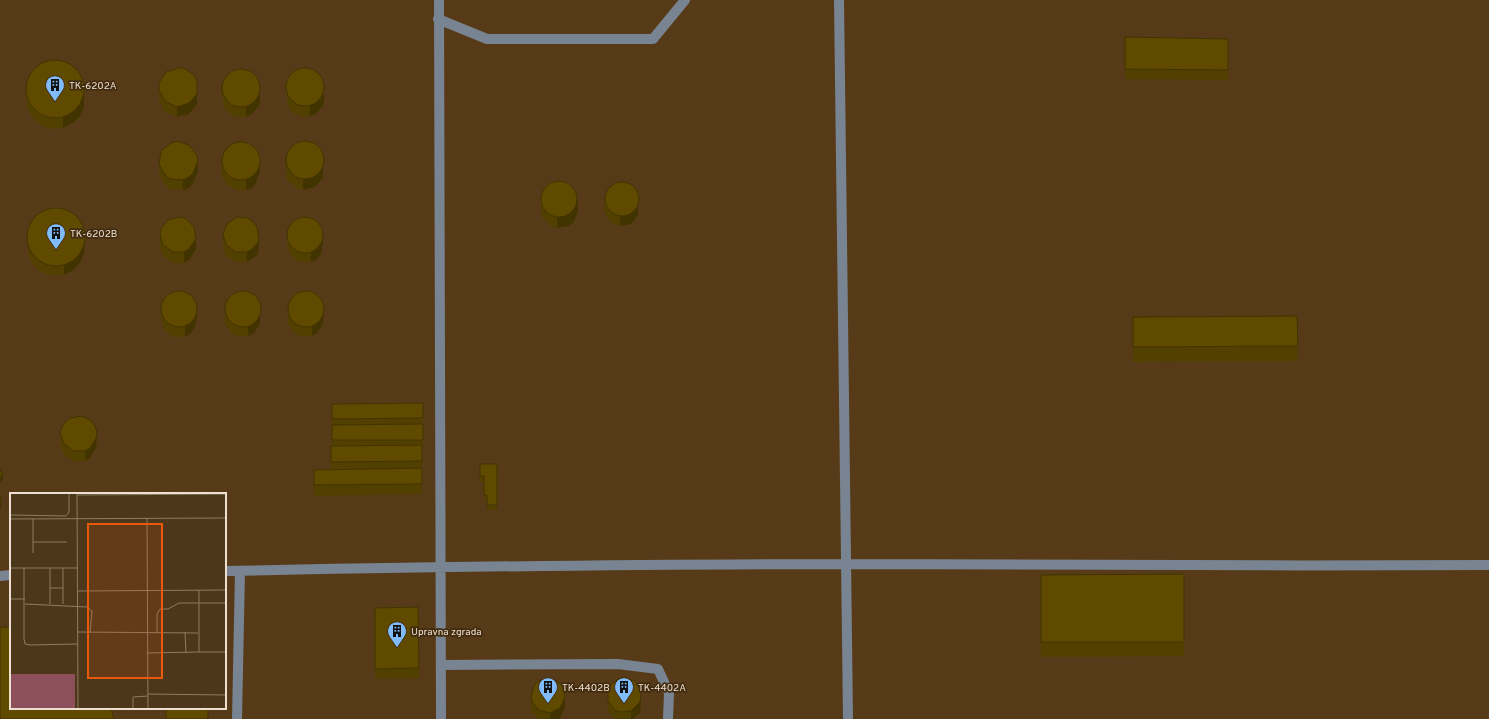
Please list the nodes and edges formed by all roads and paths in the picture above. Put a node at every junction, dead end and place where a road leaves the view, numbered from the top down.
1 (439, 0) edge
2 (685, 0) edge
3 (839, 0) edge
4 (438, 19) junction
5 (846, 564) junction
6 (1489, 566) edge
7 (441, 567) junction
8 (226, 571) edge
9 (240, 571) junction
10 (10, 575) edge
11 (0, 576) edge
12 (441, 665) junction
13 (237, 719) edge
14 (441, 719) edge
15 (668, 719) edge
16 (848, 719) edge

1 - 4 lane
2 - 4 lane
3 - 5 lane
4 - 7 lane
5 - 6 lane
5 - 7 lane
5 - 16 lane
7 - 9 lane
7 - 12 lane
8 - 9 lane
9 - 13 lane
10 - 11 lane
12 - 14 lane
12 - 15 lane

